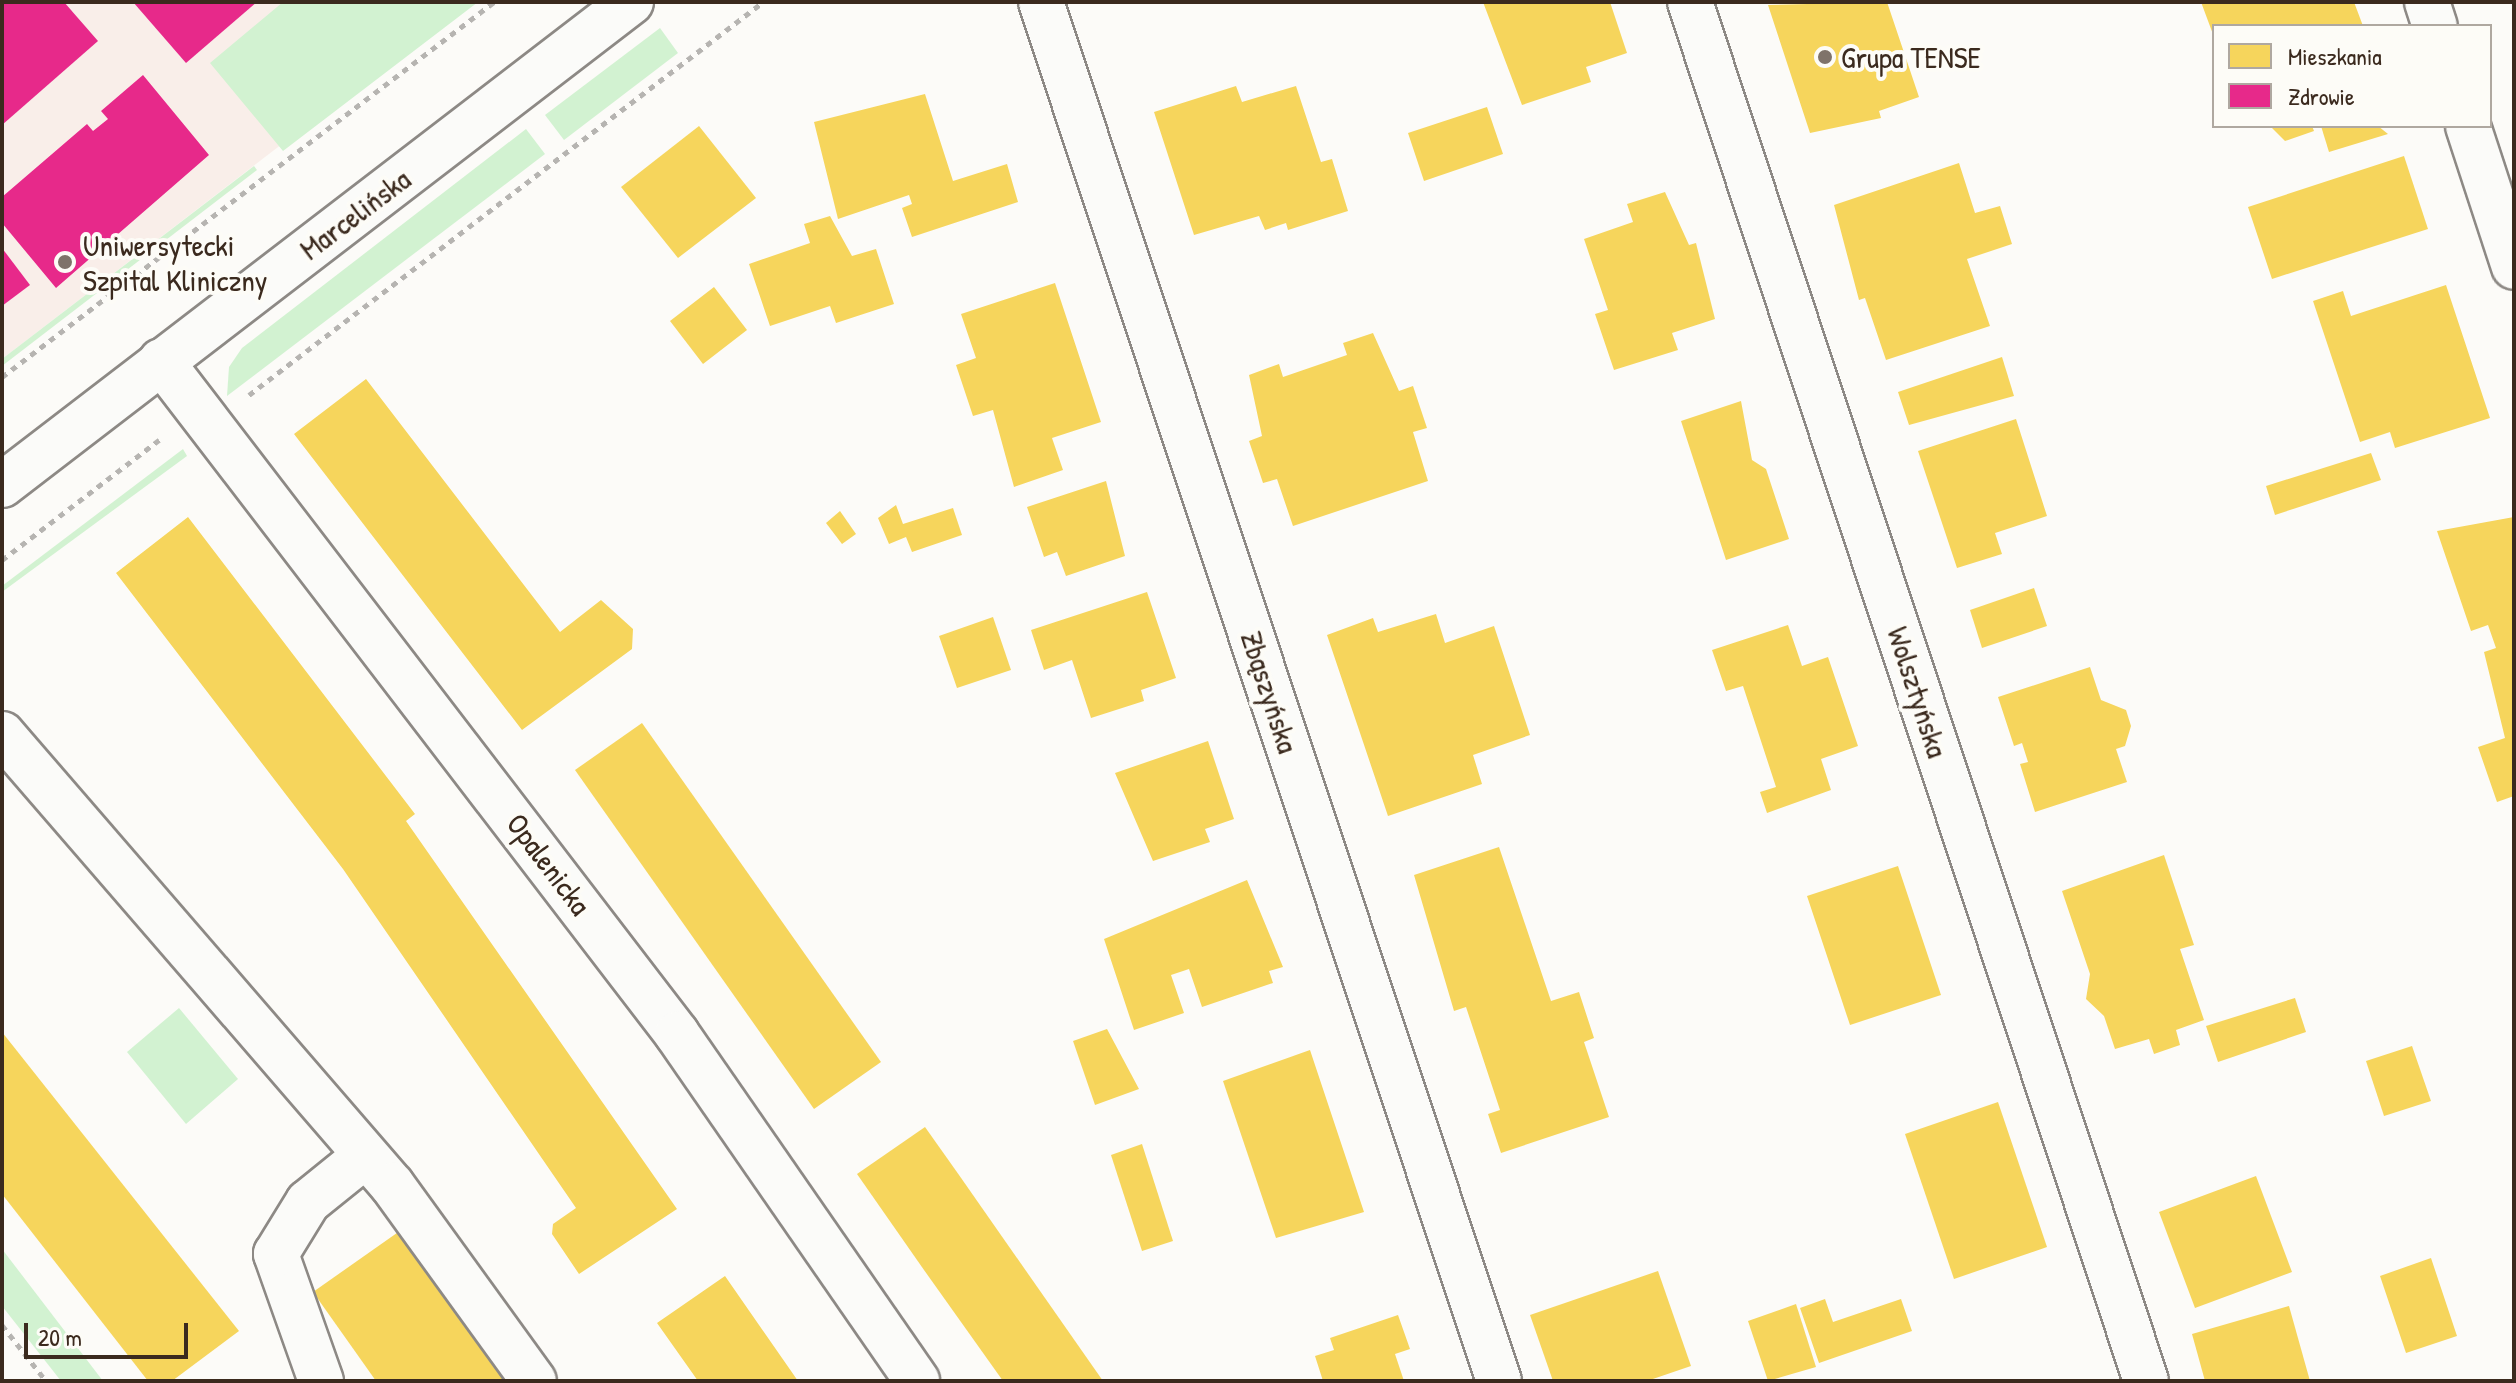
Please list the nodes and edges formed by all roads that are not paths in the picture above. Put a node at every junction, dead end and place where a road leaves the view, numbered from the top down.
1 (631, 2) edge
2 (1041, 2) edge
3 (1690, 2) edge
4 (2427, 2) edge
5 (2434, 24) edge
6 (2469, 128) edge
7 (2514, 267) edge
8 (161, 361) junction
9 (2, 485) edge
10 (2, 734) edge
11 (365, 1156) junction
12 (321, 1381) edge
13 (534, 1381) edge
14 (917, 1381) edge
15 (1499, 1381) edge
16 (2146, 1381) edge

1 - 8 street, Marcelińska
2 - 15 street, Zbąszyńska
3 - 16 street, Wolsztyńska
4 - 5 street
6 - 7 street
8 - 9 street, Marcelińska
8 - 14 street, Opalenicka
10 - 11 street
11 - 12 street
11 - 13 street

